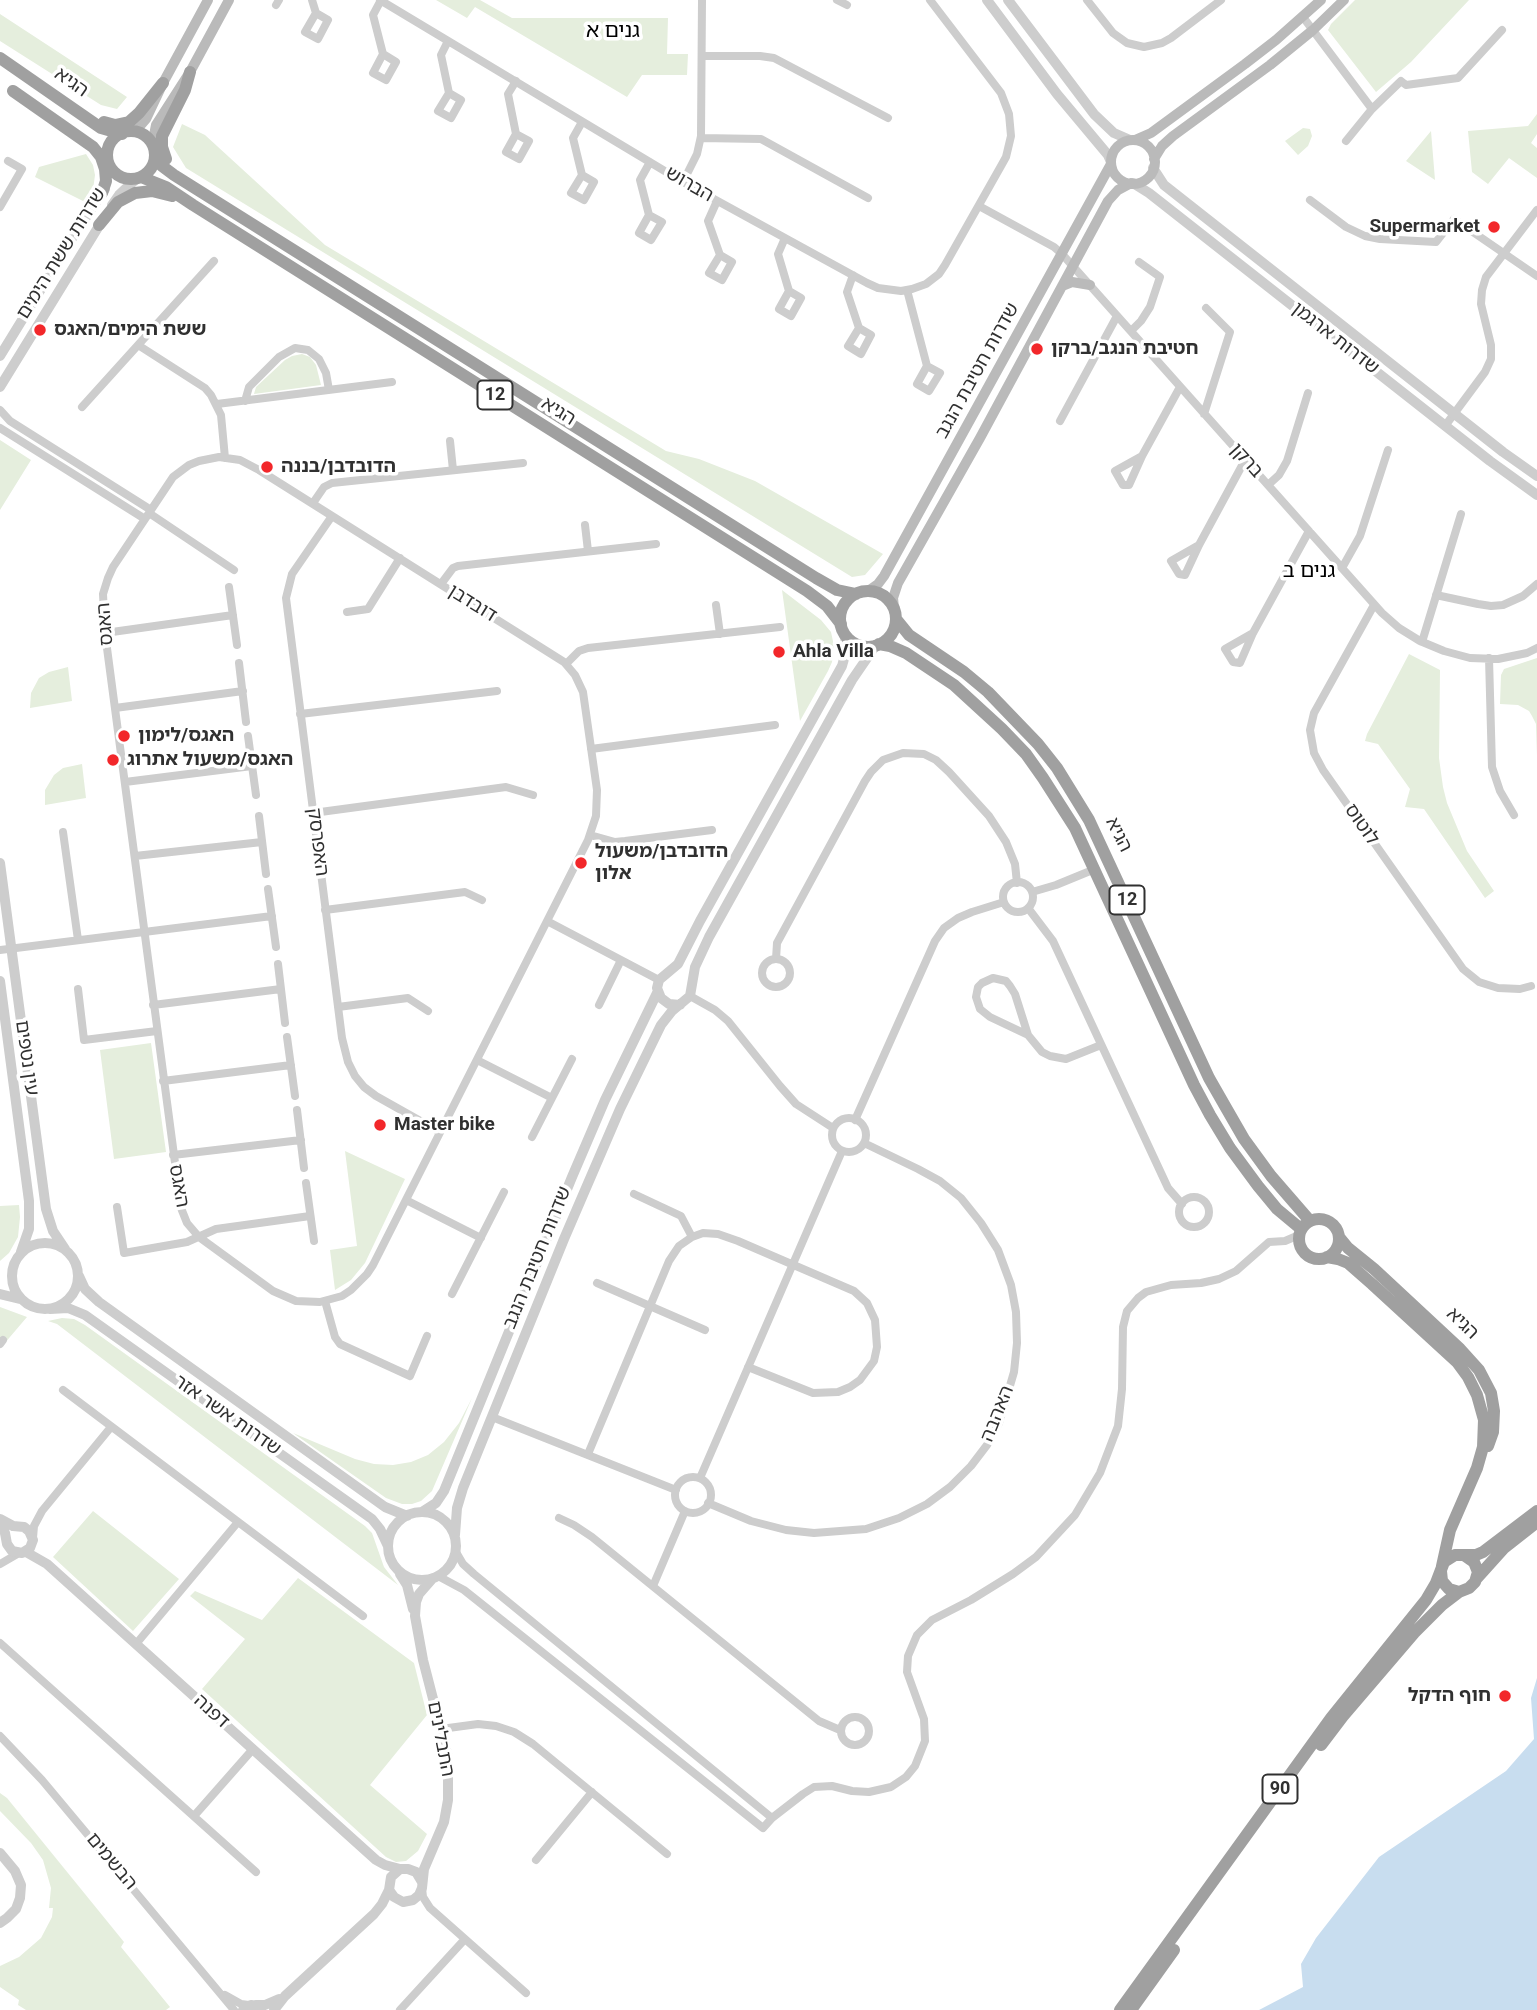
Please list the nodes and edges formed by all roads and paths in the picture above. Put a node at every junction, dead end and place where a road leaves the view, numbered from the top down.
1 (208, 0) edge
2 (229, 0) edge
3 (312, 0) edge
4 (381, 0) edge
5 (702, 0) edge
6 (837, 0) edge
7 (930, 0) edge
8 (987, 0) edge
9 (1008, 0) edge
10 (1087, 0) edge
11 (1221, 0) edge
12 (1321, 0) edge
13 (1344, 0) edge
14 (847, 5) dead end
15 (316, 13) dead end
16 (1303, 17) junction
17 (1312, 30) junction
18 (1503, 30) dead end
19 (448, 41) junction
20 (383, 54) dead end
21 (702, 56) junction
22 (0, 58) edge
23 (190, 72) joint
24 (516, 81) junction
25 (0, 83) edge
26 (163, 83) joint
27 (13, 91) junction
28 (449, 93) dead end
29 (58, 97) junction
30 (147, 109) junction
31 (1373, 109) junction
32 (888, 118) dead end
33 (165, 119) junction
34 (582, 122) junction
35 (127, 133) junction
36 (516, 134) dead end
37 (701, 138) junction
38 (1133, 140) junction
39 (1346, 142) dead end
40 (154, 151) junction
41 (109, 158) junction
42 (8, 161) dead end
43 (650, 162) junction
44 (1111, 163) junction
45 (1154, 163) junction
46 (582, 175) dead end
47 (138, 178) junction
48 (683, 182) junction
49 (1132, 183) junction
50 (202, 192) junction
51 (103, 193) junction
52 (868, 198) dead end
53 (1310, 200) dead end
54 (717, 201) junction
55 (193, 205) junction
56 (979, 206) junction
57 (0, 207) edge
58 (1537, 210) edge
59 (649, 215) dead end
60 (99, 225) junction
61 (785, 238) junction
62 (1504, 252) junction
63 (1062, 254) junction
64 (720, 255) dead end
65 (214, 261) dead end
66 (1139, 262) dead end
67 (1073, 267) junction
68 (853, 275) junction
69 (1537, 276) edge
70 (1090, 285) junction
71 (1062, 286) junction
72 (907, 290) junction
73 (789, 291) dead end
74 (1206, 308) dead end
75 (1117, 316) junction
76 (859, 328) dead end
77 (1130, 331) junction
78 (138, 345) junction
79 (0, 356) edge
80 (927, 366) dead end
81 (392, 382) dead end
82 (0, 387) edge
83 (1180, 387) junction
84 (329, 390) junction
85 (1308, 393) dead end
86 (245, 401) junction
87 (217, 404) junction
88 (82, 407) dead end
89 (0, 410) edge
90 (1454, 413) junction
91 (1204, 414) junction
92 (1060, 421) dead end
93 (1445, 426) junction
94 (0, 428) edge
95 (450, 441) dead end
96 (1388, 450) dead end
97 (1142, 456) dead end
98 (225, 458) junction
99 (1245, 460) junction
100 (523, 463) dead end
101 (453, 470) junction
102 (1537, 476) edge
103 (1268, 485) junction
104 (1537, 495) edge
105 (313, 503) junction
106 (148, 514) junction
107 (1461, 514) dead end
108 (332, 516) junction
109 (585, 525) dead end
110 (1309, 531) junction
111 (656, 544) dead end
112 (1199, 545) dead end
113 (589, 551) junction
114 (400, 558) junction
115 (1342, 568) junction
116 (234, 570) dead end
117 (441, 584) junction
118 (1537, 584) edge
119 (229, 587) dead end
120 (862, 593) junction
121 (1436, 595) junction
122 (716, 605) dead end
123 (1374, 605) junction
124 (346, 612) dead end
125 (895, 613) junction
126 (233, 615) junction
127 (780, 627) dead end
128 (843, 629) junction
129 (105, 633) junction
130 (720, 634) junction
131 (1253, 634) dead end
132 (1422, 642) junction
133 (237, 645) dead end
134 (878, 645) junction
135 (1537, 648) edge
136 (1489, 658) junction
137 (239, 663) dead end
138 (566, 664) junction
139 (243, 691) junction
140 (497, 691) dead end
141 (115, 708) junction
142 (300, 714) junction
143 (246, 722) dead end
144 (775, 725) dead end
145 (248, 736) dead end
146 (591, 749) junction
147 (252, 766) junction
148 (125, 782) junction
149 (256, 794) dead end
150 (533, 795) dead end
151 (313, 813) junction
152 (259, 816) dead end
153 (1514, 816) dead end
154 (712, 830) dead end
155 (63, 832) dead end
156 (590, 835) junction
157 (262, 842) junction
158 (135, 856) junction
159 (0, 863) edge
160 (1095, 869) junction
161 (266, 874) dead end
162 (1017, 883) junction
163 (268, 889) dead end
164 (1032, 892) junction
165 (482, 900) dead end
166 (1004, 902) junction
167 (1028, 908) junction
168 (325, 910) junction
169 (272, 916) junction
170 (547, 921) junction
171 (144, 932) junction
172 (78, 940) junction
173 (276, 947) dead end
174 (11, 949) junction
175 (0, 950) edge
176 (776, 959) dead end
177 (621, 960) junction
178 (278, 964) dead end
179 (669, 972) junction
180 (0, 981) edge
181 (659, 986) junction
182 (1531, 986) dead end
183 (78, 989) dead end
184 (281, 989) junction
185 (691, 991) junction
186 (680, 1004) junction
187 (153, 1005) junction
188 (599, 1005) dead end
189 (338, 1007) junction
190 (428, 1011) dead end
191 (285, 1023) dead end
192 (157, 1031) junction
193 (1028, 1035) junction
194 (287, 1037) dead end
195 (1101, 1045) junction
196 (572, 1059) dead end
197 (477, 1060) junction
198 (291, 1066) junction
199 (163, 1081) junction
200 (295, 1096) dead end
201 (552, 1098) junction
202 (297, 1110) dead end
203 (855, 1120) junction
204 (834, 1128) junction
205 (440, 1132) junction
206 (532, 1137) dead end
207 (300, 1140) junction
208 (864, 1143) junction
209 (842, 1151) junction
210 (173, 1155) junction
211 (304, 1168) dead end
212 (306, 1183) dead end
213 (504, 1192) dead end
214 (634, 1194) dead end
215 (406, 1200) junction
216 (1182, 1204) dead end
217 (117, 1207) dead end
218 (310, 1216) junction
219 (1303, 1228) junction
220 (200, 1237) junction
221 (692, 1237) junction
222 (1339, 1237) junction
223 (481, 1238) junction
224 (313, 1241) dead end
225 (65, 1249) junction
226 (21, 1252) junction
227 (1328, 1257) junction
228 (14, 1262) junction
229 (793, 1265) junction
230 (0, 1272) edge
231 (79, 1276) junction
232 (597, 1283) dead end
233 (0, 1294) edge
234 (452, 1294) dead end
235 (23, 1300) junction
236 (325, 1301) junction
237 (650, 1306) junction
238 (50, 1308) junction
239 (705, 1330) dead end
240 (427, 1336) dead end
241 (748, 1367) junction
242 (63, 1391) dead end
243 (492, 1417) junction
244 (111, 1427) junction
245 (587, 1454) junction
246 (1477, 1468) junction
247 (699, 1478) junction
248 (676, 1490) junction
249 (708, 1503) junction
250 (42, 1511) junction
251 (685, 1511) junction
252 (1537, 1511) edge
253 (422, 1512) junction
254 (407, 1516) junction
255 (559, 1518) dead end
256 (0, 1521) edge
257 (239, 1522) junction
258 (1453, 1522) junction
259 (1537, 1522) edge
260 (18, 1527) junction
261 (455, 1535) junction
262 (33, 1539) junction
263 (7, 1541) junction
264 (388, 1546) junction
265 (22, 1552) junction
266 (456, 1552) junction
267 (1462, 1555) junction
268 (0, 1563) edge
269 (47, 1564) junction
270 (1441, 1568) junction
271 (398, 1570) junction
272 (436, 1577) junction
273 (1477, 1578) junction
274 (653, 1586) junction
275 (1459, 1591) junction
276 (363, 1616) dead end
277 (416, 1623) junction
278 (0, 1643) edge
279 (136, 1644) junction
280 (441, 1729) junction
281 (840, 1730) dead end
282 (0, 1736) edge
283 (253, 1749) junction
284 (592, 1792) junction
285 (194, 1816) junction
286 (772, 1818) junction
287 (0, 1853) edge
288 (431, 1854) junction
289 (667, 1854) dead end
290 (376, 1860) junction
291 (536, 1860) dead end
292 (404, 1869) junction
293 (257, 1872) dead end
294 (422, 1885) junction
295 (389, 1886) junction
296 (406, 1902) junction
297 (432, 1910) junction
298 (374, 1914) junction
299 (0, 1923) edge
300 (465, 1939) junction
301 (220, 1991) junction
302 (526, 1993) dead end
303 (285, 1996) junction
304 (253, 2008) edge
305 (404, 2009) edge
306 (234, 2010) edge
307 (274, 2010) edge
308 (1120, 2010) edge
309 (1132, 2010) edge

1 - 26 main road
2 - 23 main road
3 - 15 street
4 - 19 street, הברוש
4 - 20 street
5 - 21 street
6 - 14 street
7 - 56 street
8 - 44 street
9 - 38 street
10 - 11 street
12 - 16 main road
13 - 17 main road
16 - 17 street
16 - 38 main road
17 - 31 street
17 - 45 main road
18 - 31 street
19 - 24 street, הברוש
19 - 28 street
21 - 32 street
21 - 37 street
22 - 29 highway, הגיא / 12
23 - 33 highway
24 - 34 street, הברוש
24 - 36 street
25 - 27 highway, הגיא / 12
26 - 30 highway
27 - 41 highway, הגיא / 12
27 - 51 highway
29 - 30 highway
29 - 35 highway, הגיא / 12
30 - 35 main road
31 - 39 street
33 - 40 main road
33 - 50 highway
34 - 43 street, הברוש
34 - 46 street
35 - 40 highway, 12
35 - 41 highway
37 - 48 street
37 - 52 street
38 - 44 main road
38 - 45 main road
40 - 47 highway
40 - 50 highway, הגיא / 12
41 - 47 highway, 12
41 - 51 street, שדרות ששת הימים
42 - 57 street
43 - 48 street, הברוש
43 - 59 street
44 - 49 main road
44 - 63 main road, שדרות חטיבת הנגב
45 - 49 main road
45 - 90 street, שדרות ארגמן
47 - 55 highway, הגיא / 12
47 - 60 street, שדרות ששת הימים
48 - 54 street, הברוש
49 - 67 main road, שדרות חטיבת הנגב
49 - 93 street, שדרות ארגמן
50 - 120 highway, הגיא / 12
51 - 79 street, שדרות ששת הימים
53 - 62 street
54 - 61 street, הברוש
54 - 64 street
55 - 60 highway
55 - 128 highway, הגיא / 12
56 - 63 street, ברקן
56 - 72 street
58 - 62 street
60 - 82 street, שדרות ששת הימים
61 - 68 street, הברוש
61 - 73 street
62 - 69 street
62 - 90 street
63 - 67 street, ברקן
63 - 120 main road, שדרות חטיבת הנגב
65 - 78 street
66 - 77 street
67 - 70 street, ברקן
67 - 71 main road, שדרות חטיבת הנגב
68 - 72 street, הברוש
68 - 76 street
70 - 71 main road
70 - 75 street, ברקן
71 - 125 main road, שדרות חטיבת הנגב
72 - 80 street
74 - 91 street
75 - 77 street, ברקן
75 - 92 street
77 - 83 street, ברקן
78 - 87 street
78 - 88 street
81 - 84 street
83 - 91 street, ברקן
83 - 97 street
84 - 86 street
84 - 86 street
85 - 103 street
86 - 87 street
87 - 98 street
89 - 106 street
90 - 93 street
90 - 102 street, שדרות ארגמן
91 - 99 street, ברקן
93 - 104 street, שדרות ארגמן
94 - 106 street
95 - 101 street
96 - 115 street
98 - 105 street, דובדבן
98 - 106 street, דובדבן
99 - 103 street, ברקן
99 - 112 street
100 - 101 street
101 - 105 street
103 - 110 street, ברקן
105 - 108 street, דובדבן
106 - 116 street
106 - 129 street, האגס
107 - 121 street
108 - 114 street, דובדבן
108 - 142 street, האפרסק
109 - 113 street
110 - 115 street, ברקן
110 - 131 street
111 - 113 street
113 - 117 street
114 - 117 street, דובדבן
114 - 124 street
115 - 123 street, ברקן
117 - 138 street, דובדבן
118 - 121 street
119 - 126 street
120 - 125 highway, 12
120 - 128 highway
121 - 132 street
122 - 130 street
123 - 132 street, ברקן
123 - 182 street, לוטוס
125 - 134 highway
125 - 219 highway, הגיא / 12
126 - 129 street
126 - 133 street
127 - 130 street
128 - 134 highway, 12
128 - 179 street
129 - 141 street, האגס
130 - 138 street
132 - 136 street, ברקן
134 - 160 highway, הגיא / 12
134 - 185 street
135 - 136 street, ברקן
136 - 153 street
137 - 139 street
138 - 146 street, דובדבן
139 - 141 street
139 - 143 street
140 - 142 street
141 - 148 street, האגס
142 - 151 street, האפרסק
144 - 146 street
145 - 147 street
146 - 156 street, דובדבן
147 - 148 street
147 - 149 street
148 - 158 street, האגס
150 - 151 street
151 - 168 street, האפרסק
152 - 157 street
154 - 156 street
155 - 172 street
156 - 170 street, דובדבן
157 - 158 street
157 - 161 street
158 - 171 street, האגס
159 - 174 street, עין נטפים
160 - 164 street
160 - 219 highway, הגיא / 12
162 - 164 street
162 - 166 street
162 - 176 street
163 - 169 street
164 - 167 street
165 - 168 street
166 - 167 street
166 - 203 street
167 - 195 street
168 - 189 street, האפרסק
169 - 171 street
169 - 173 street
170 - 177 street
170 - 197 street
171 - 172 street
171 - 187 street, האגס
172 - 174 street
174 - 175 street
174 - 225 street, עין נטפים
177 - 181 street
177 - 188 street
178 - 184 street
179 - 181 street
179 - 185 street
180 - 226 street, עין נטפים
181 - 186 street
181 - 253 street, שדרות חטיבת הנגב
183 - 192 street
184 - 187 street
184 - 191 street
185 - 186 street
185 - 204 street
186 - 243 street, שדרות חטיבת הנגב
187 - 192 street, האגס
189 - 190 street
189 - 205 street, האפרסק
192 - 199 street, האגס
193 - 193 street
193 - 195 street
194 - 198 street
195 - 216 street
196 - 201 street
197 - 201 street
197 - 205 street
198 - 199 street
198 - 200 street
199 - 210 street, האגס
201 - 206 street
202 - 207 street
203 - 204 street
203 - 208 street
204 - 209 street
205 - 215 street
207 - 210 street
207 - 211 street
208 - 209 street
208 - 249 street, האהבה
209 - 229 street
210 - 220 street, האגס
212 - 218 street
213 - 223 street
214 - 221 street
215 - 223 street
215 - 236 street
217 - 220 street
218 - 220 street
218 - 224 street
219 - 222 highway, 12
219 - 227 highway, 12
219 - 286 street
220 - 236 street, האגס
221 - 229 street
221 - 237 street
222 - 227 highway
222 - 246 highway, הגיא / 12
223 - 234 street
225 - 226 street
225 - 231 street
226 - 228 street
227 - 246 highway, הגיא / 12
228 - 230 street
228 - 235 street
229 - 241 street
229 - 241 street
231 - 238 street
231 - 254 street, שדרות אשר אזר
232 - 237 street
233 - 235 street
235 - 238 street
236 - 240 street
237 - 239 street
237 - 245 street
238 - 264 street, שדרות אשר אזר
241 - 247 street
242 - 244 street
243 - 245 street
243 - 261 street, שדרות חטיבת הנגב
244 - 250 street
244 - 257 street
245 - 248 street
246 - 258 highway, הגיא / 12
247 - 248 street
247 - 249 street
248 - 251 street
249 - 251 street
250 - 260 street
250 - 262 street
251 - 274 street
252 - 267 highway
253 - 254 street
253 - 261 street
254 - 264 street
255 - 274 street
256 - 260 street
256 - 263 street
257 - 276 street
257 - 279 street
258 - 267 highway
258 - 270 highway, הגיא / 12
259 - 273 highway, 90
260 - 262 street
260 - 263 street
261 - 266 street
262 - 265 street
262 - 269 street, דפנה
263 - 265 street
263 - 268 street
264 - 271 street
265 - 268 street
265 - 269 street, דפנה
266 - 272 street
266 - 286 street
267 - 270 highway
267 - 273 highway
269 - 279 street, דפנה
270 - 275 highway
270 - 308 highway, 90
271 - 272 street
271 - 277 street, התבלינים
272 - 277 street, התבלינים
272 - 286 street
273 - 275 highway, 90
274 - 281 street
275 - 309 highway, 90
277 - 280 street, התבלינים
278 - 285 street
279 - 283 street, דפנה
280 - 284 street
280 - 288 street, התבלינים
282 - 301 street, הבשמים
283 - 285 street
283 - 290 street, דפנה
284 - 289 street
284 - 291 street
285 - 293 street
287 - 299 street
288 - 292 street
288 - 294 street, התבלינים
290 - 292 street, דפנה
290 - 295 street, דפנה
292 - 294 street
292 - 295 street
294 - 296 street
294 - 297 street
295 - 296 street
295 - 298 street
296 - 297 street
296 - 298 street
297 - 300 street
298 - 303 street
300 - 302 street
300 - 305 street
301 - 304 street, הבשמים
301 - 306 street, הבשמים
303 - 304 street
303 - 307 street

